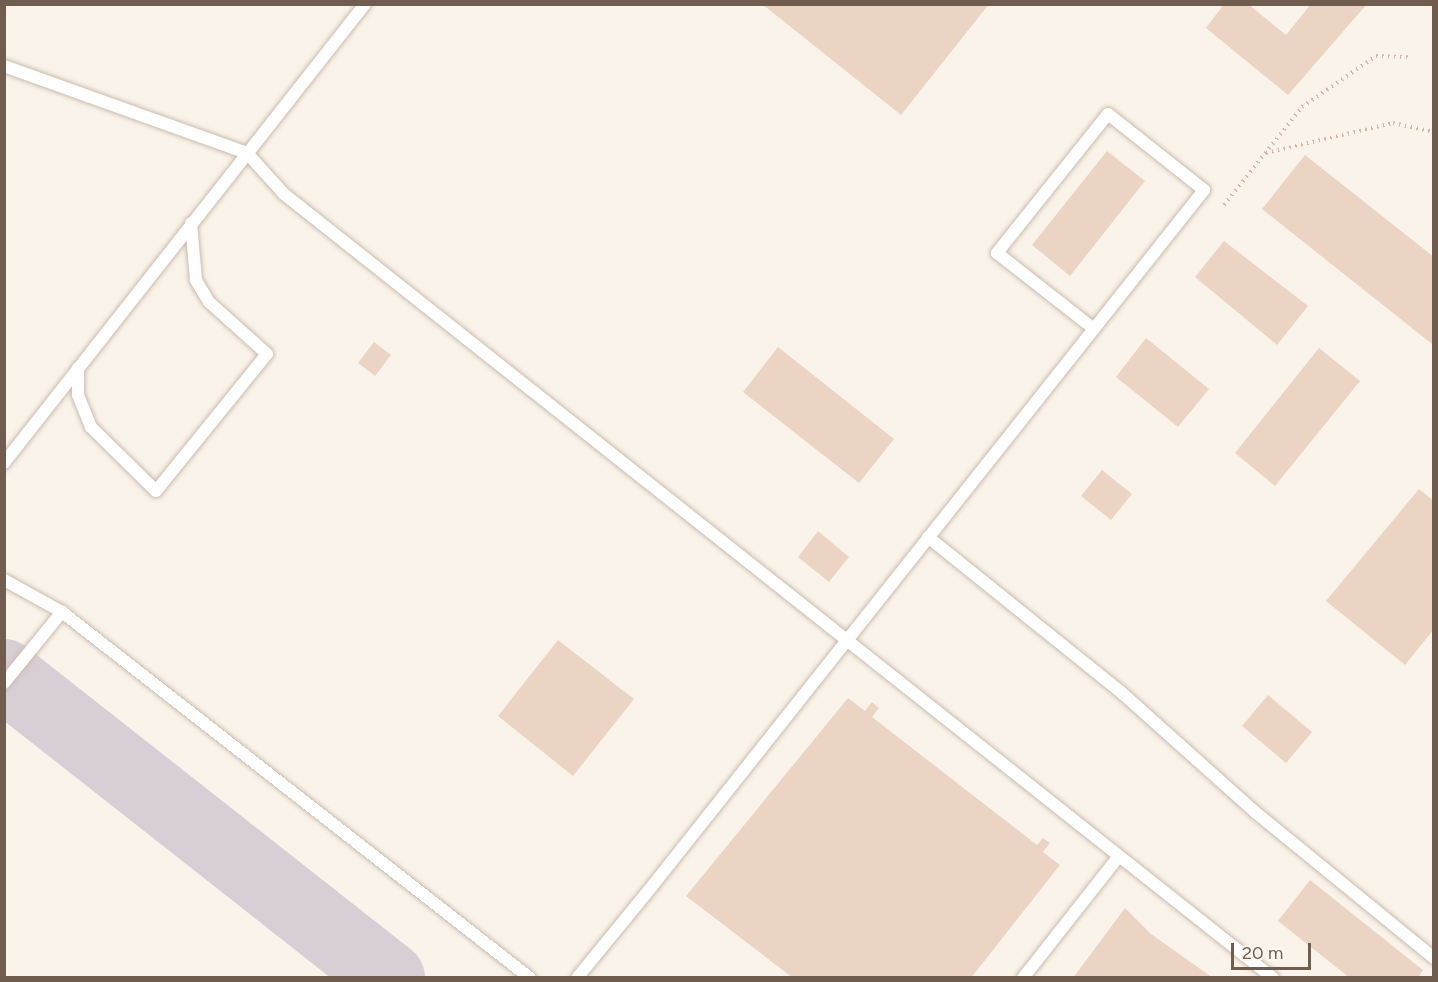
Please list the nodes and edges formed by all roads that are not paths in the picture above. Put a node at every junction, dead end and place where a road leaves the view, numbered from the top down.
1 (365, 4) edge
2 (4, 66) edge
3 (247, 153) junction
4 (191, 224) junction
5 (1094, 329) junction
6 (78, 368) junction
7 (4, 463) edge
8 (928, 537) junction
9 (4, 580) edge
10 (62, 612) junction
11 (846, 640) junction
12 (4, 683) edge
13 (1119, 856) junction
14 (1434, 958) edge
15 (530, 978) edge
16 (577, 978) edge
17 (1023, 978) edge
18 (1273, 978) edge

1 - 3 lane
2 - 3 lane
3 - 4 lane
3 - 11 lane
4 - 6 lane
4 - 6 lane
5 - 5 lane
5 - 8 lane
6 - 7 lane
8 - 11 lane
8 - 14 lane
9 - 10 lane
10 - 12 lane
10 - 15 lane
11 - 13 lane
11 - 16 lane
13 - 17 lane
13 - 18 lane

